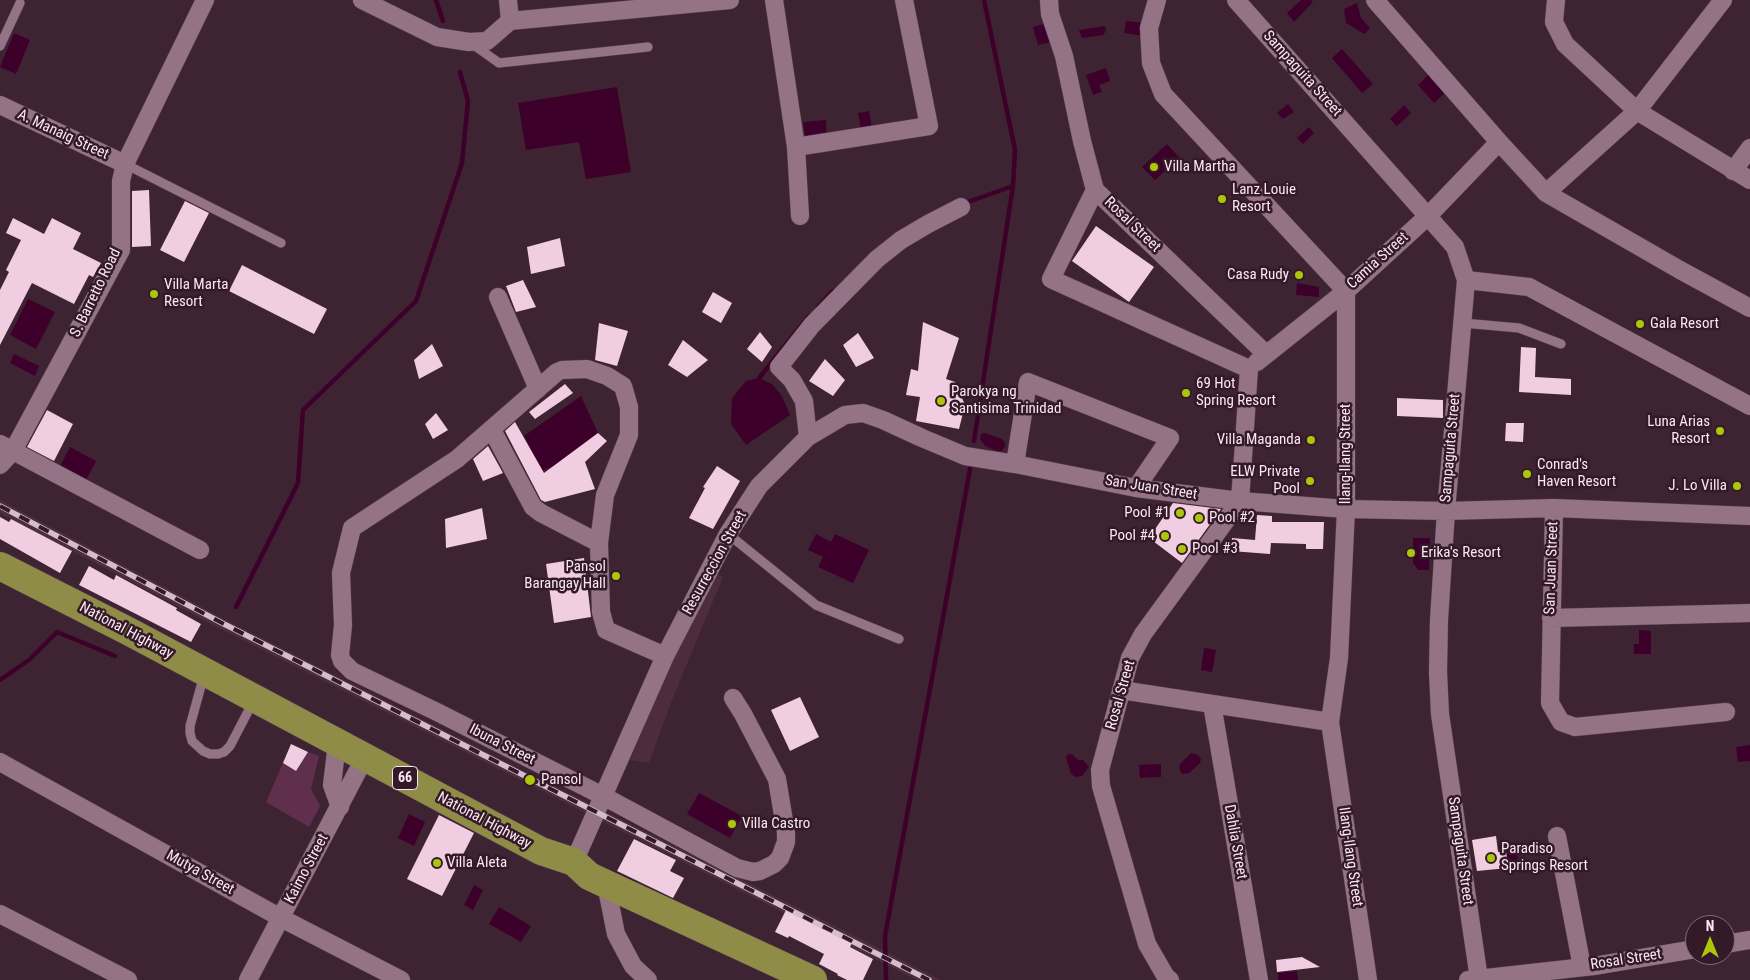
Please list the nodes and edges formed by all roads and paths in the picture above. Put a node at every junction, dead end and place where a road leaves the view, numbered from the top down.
1 (205, 0) edge
2 (362, 0) edge
3 (508, 0) edge
4 (730, 0) edge
5 (774, 0) edge
6 (904, 0) edge
7 (1049, 0) edge
8 (1157, 0) edge
9 (1236, 0) edge
10 (1375, 0) edge
11 (1556, 0) edge
12 (1723, 0) edge
13 (20, 3) dead end
14 (510, 21) junction
15 (469, 42) junction
16 (0, 46) edge
17 (648, 47) dead end
18 (0, 105) edge
19 (1637, 111) junction
20 (1499, 142) junction
21 (796, 147) junction
22 (1750, 148) edge
23 (125, 164) junction
24 (1733, 171) junction
25 (1750, 180) edge
26 (1095, 190) junction
27 (1546, 192) junction
28 (961, 207) dead end
29 (800, 216) dead end
30 (1428, 216) junction
31 (281, 243) dead end
32 (1466, 280) junction
33 (1346, 291) junction
34 (498, 297) dead end
35 (1750, 308) edge
36 (1463, 323) junction
37 (1561, 344) dead end
38 (1266, 354) junction
39 (1249, 369) junction
40 (538, 389) junction
41 (1750, 406) edge
42 (492, 430) junction
43 (808, 438) junction
44 (6, 447) edge
45 (965, 456) joint
46 (1015, 464) junction
47 (0, 465) edge
48 (1136, 488) junction
49 (1240, 501) junction
50 (1554, 508) junction
51 (1346, 509) junction
52 (1446, 511) junction
53 (1750, 516) edge
54 (728, 534) junction
55 (599, 543) junction
56 (200, 550) dead end
57 (0, 566) edge
58 (1750, 613) edge
59 (1550, 618) junction
60 (899, 639) dead end
61 (665, 656) junction
62 (205, 673) junction
63 (1121, 690) junction
64 (733, 698) dead end
65 (255, 699) junction
66 (1212, 704) junction
67 (1726, 712) dead end
68 (1330, 722) junction
69 (337, 743) junction
70 (365, 758) junction
71 (0, 762) edge
72 (603, 796) junction
73 (340, 807) junction
74 (1557, 836) dead end
75 (574, 862) junction
76 (606, 884) junction
77 (0, 914) edge
78 (281, 918) junction
79 (1750, 940) edge
80 (1735, 942) edge
81 (1685, 951) edge
82 (1582, 967) junction
83 (1473, 979) edge
84 (128, 980) edge
85 (248, 980) edge
86 (401, 980) edge
87 (648, 980) edge
88 (813, 980) edge
89 (1170, 980) edge
90 (1259, 980) edge
91 (1368, 980) edge

1 - 23 street, S. Barretto Road
2 - 15 street
3 - 14 street
4 - 14 street
5 - 21 street
6 - 21 street
7 - 26 street, Rosal Street
8 - 33 street
9 - 30 street, Sampaguita Street
10 - 20 street
11 - 19 street
12 - 19 street
13 - 16 lane
14 - 15 street
15 - 17 lane
18 - 23 street, A. Manaig Street
19 - 24 street
19 - 27 street
20 - 27 street
20 - 30 street, Camia Street
21 - 29 street
22 - 24 street
23 - 31 lane
23 - 44 street, S. Barretto Road
24 - 25 street
26 - 38 street, Rosal Street
26 - 39 street
27 - 35 street
28 - 43 street
30 - 32 street, Sampaguita Street
30 - 33 street, Camia Street
32 - 36 street, Sampaguita Street
32 - 41 street
33 - 38 street, Camia Street
33 - 51 street, Ilang-Ilang Street
34 - 40 street
36 - 37 lane
36 - 52 street, Sampaguita Street
38 - 39 street, Camia Street
39 - 49 street
40 - 42 street, Ibuna Street
40 - 55 street, Ibuna Street
42 - 55 street
42 - 72 street, Ibuna Street
43 - 45 street, Resurreccion Street
43 - 54 street, Resurreccion Street
44 - 47 street, S. Barretto Road
44 - 56 street
45 - 46 street, San Juan Street
46 - 48 street, San Juan Street
46 - 48 street
48 - 49 street, San Juan Street
49 - 51 street, San Juan Street
49 - 63 street, Rosal Street
50 - 52 street, San Juan Street
50 - 53 street
50 - 59 street, San Juan Street
51 - 52 street, San Juan Street
51 - 68 street, Ilang-Ilang Street
52 - 83 street, Sampaguita Street
54 - 60 lane
54 - 61 street, Resurreccion Street
55 - 61 street
57 - 62 main road, National Highway / 66
58 - 59 street
59 - 67 street, San Juan Street
61 - 72 street, Resurreccion Street
62 - 65 main road, National Highway / 66
62 - 65 lane
63 - 66 street
63 - 89 street, Rosal Street
64 - 72 street, Ibuna Street
65 - 69 main road, National Highway / 66
66 - 68 street
66 - 90 street, Dahlia Street
68 - 91 street, Ilang-Ilang Street
69 - 70 main road, National Highway / 66
69 - 73 street
70 - 73 street, Kaimo Street
70 - 75 main road, National Highway / 66
71 - 78 street, Mutya Street
72 - 75 street, Resurreccion Street
73 - 78 street, Kaimo Street
74 - 82 street
75 - 76 main road, National Highway / 66
76 - 87 street
76 - 88 main road, National Highway / 66
77 - 84 street
78 - 85 street, Kaimo Street
78 - 86 street, Mutya Street
79 - 80 street
81 - 82 street, Rosal Street
82 - 83 street, Rosal Street

